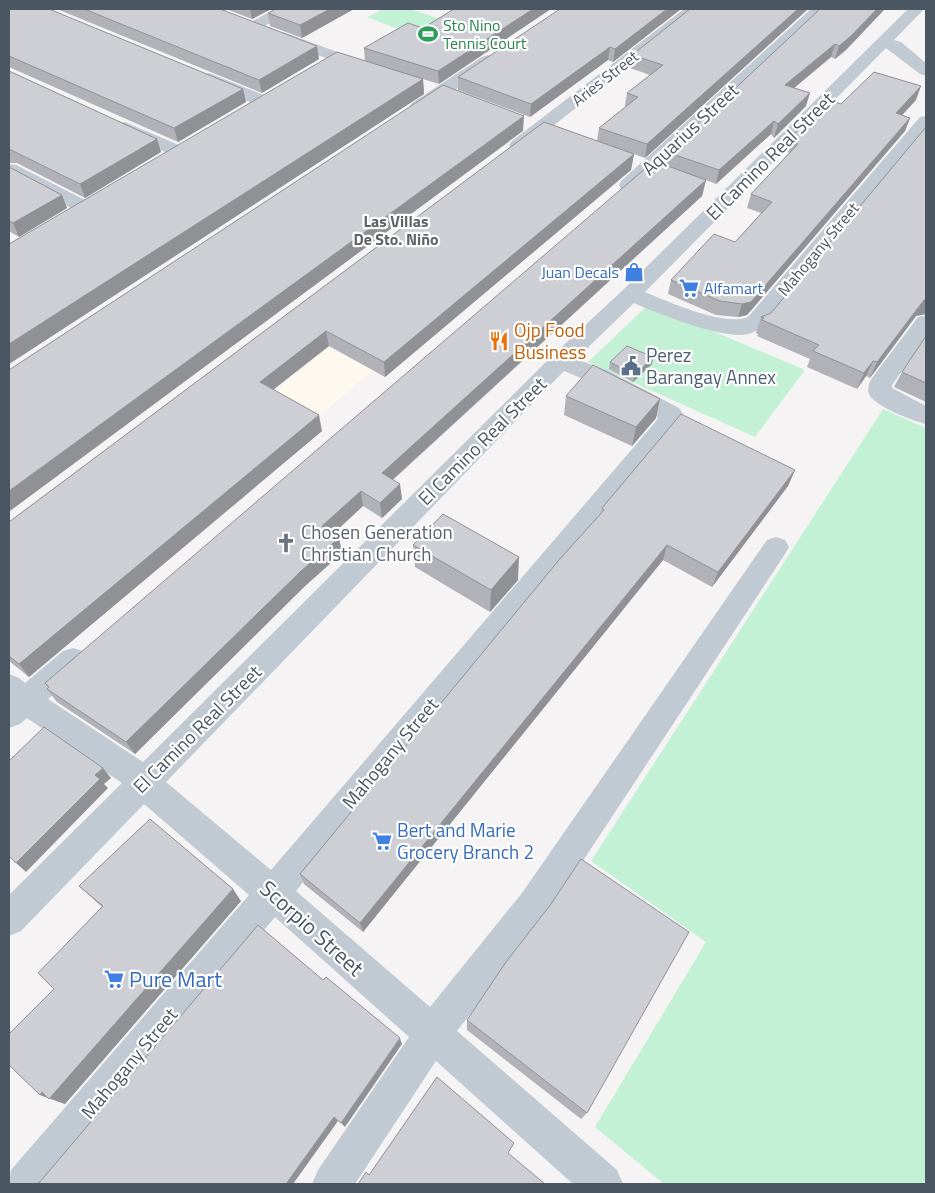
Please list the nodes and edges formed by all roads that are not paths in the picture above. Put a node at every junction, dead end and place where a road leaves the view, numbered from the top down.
1 (286, 9) edge
2 (693, 9) edge
3 (820, 9) edge
4 (916, 9) edge
5 (235, 19) edge
6 (254, 26) junction
7 (883, 42) junction
8 (507, 48) edge
9 (336, 58) junction
10 (320, 68) edge
11 (193, 72) edge
12 (380, 72) edge
13 (926, 72) edge
14 (432, 89) junction
15 (459, 99) edge
16 (248, 112) edge
17 (108, 120) edge
18 (400, 120) edge
19 (926, 121) edge
20 (197, 142) edge
21 (180, 152) junction
22 (501, 158) edge
23 (164, 162) edge
24 (9, 169) edge
25 (610, 201) edge
26 (68, 217) edge
27 (632, 294) junction
28 (926, 322) edge
29 (560, 361) junction
30 (926, 416) edge
31 (776, 547) dead end
32 (85, 648) edge
33 (14, 701) edge
34 (144, 783) junction
35 (273, 893) junction
36 (9, 919) edge
37 (433, 1034) junction
38 (25, 1184) edge
39 (332, 1184) edge
40 (604, 1184) edge

1 - 6 street
2 - 22 street, Aries Street
3 - 25 street, Aquarius Street
4 - 7 street, El Camino Real Street
5 - 6 street
6 - 9 street
7 - 13 street
7 - 27 street, El Camino Real Street
8 - 14 street
9 - 10 street
9 - 12 street
11 - 16 street
14 - 15 street
14 - 18 street
17 - 21 street
19 - 27 street, Mahogany Street
20 - 21 street
21 - 23 street
24 - 26 street
27 - 29 street, El Camino Real Street
28 - 30 street
29 - 34 street, El Camino Real Street
29 - 35 street, Mahogany Street
31 - 37 street
32 - 33 street
33 - 34 street, Scorpio Street
34 - 35 street, Scorpio Street
34 - 36 street, El Camino Real Street
35 - 37 street, Scorpio Street
35 - 38 street, Mahogany Street
37 - 39 street
37 - 40 street, Scorpio Street

